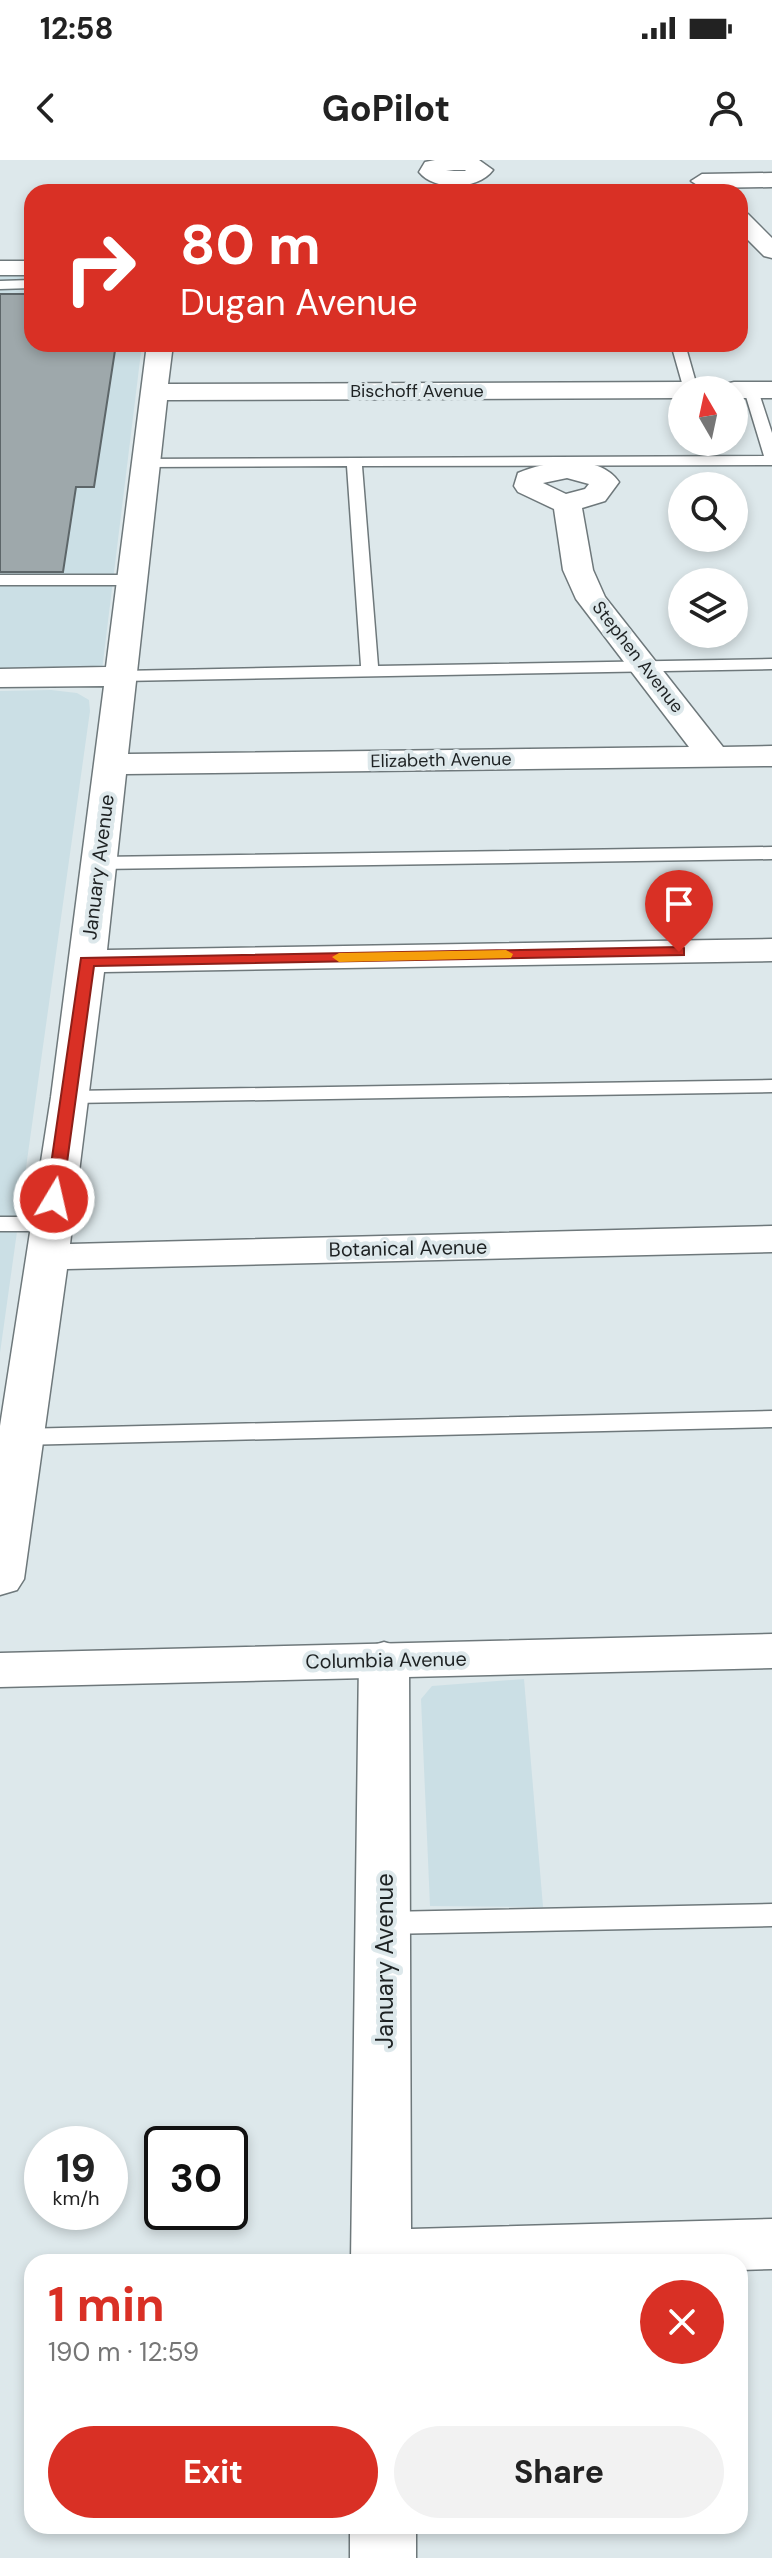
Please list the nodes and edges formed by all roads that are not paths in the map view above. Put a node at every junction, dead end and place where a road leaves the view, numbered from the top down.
1 (772, 180) edge
2 (702, 181) edge
3 (748, 229) edge
4 (767, 254) edge
5 (0, 268) edge
6 (24, 268) edge
7 (24, 284) edge
8 (0, 285) edge
9 (159, 352) edge
10 (680, 352) edge
11 (687, 376) edge
12 (668, 390) edge
13 (752, 390) edge
14 (153, 392) junction
15 (772, 458) edge
16 (354, 461) junction
17 (146, 462) junction
18 (567, 503) dead end
19 (0, 580) edge
20 (132, 580) junction
21 (772, 664) edge
22 (647, 667) junction
23 (370, 672) junction
24 (121, 676) junction
25 (0, 678) edge
26 (772, 756) edge
27 (714, 757) junction
28 (110, 764) junction
29 (772, 853) edge
30 (99, 863) junction
31 (772, 950) edge
32 (87, 961) junction
33 (772, 1086) edge
34 (71, 1097) junction
35 (0, 1224) edge
36 (772, 1239) edge
37 (47, 1240) junction
38 (772, 1419) edge
39 (15, 1424) edge
40 (0, 1579) edge
41 (772, 1651) edge
42 (384, 1659) junction
43 (0, 1670) edge
44 (772, 1915) edge
45 (385, 1923) junction
46 (772, 2244) edge
47 (381, 2254) edge
48 (493, 2254) edge
49 (383, 2534) edge
50 (383, 2558) edge

1 - 2 street
3 - 4 street
5 - 6 street
7 - 8 lane
9 - 14 street, January Avenue
10 - 11 lane
12 - 14 street, Bischoff Avenue
13 - 15 lane
14 - 17 street, January Avenue
15 - 16 lane
16 - 17 lane
16 - 23 lane
17 - 20 street, January Avenue
18 - 22 street, Stephen Avenue
19 - 20 lane
20 - 24 street, January Avenue
21 - 22 lane
22 - 23 lane
22 - 27 street, Stephen Avenue
23 - 24 lane
24 - 25 street
24 - 28 street, January Avenue
26 - 27 street, Elizabeth Avenue
27 - 28 street, Elizabeth Avenue
28 - 30 street, January Avenue
29 - 30 lane
30 - 32 street, January Avenue
31 - 32 street
32 - 34 street, January Avenue
33 - 34 lane
34 - 37 street, January Avenue
35 - 37 lane
36 - 37 street, Botanical Avenue
37 - 39 street, January Avenue
38 - 39 lane
39 - 40 street, January Avenue
41 - 42 street, Columbia Avenue
42 - 43 street, Columbia Avenue
42 - 45 street, January Avenue
44 - 45 lane
45 - 47 street, January Avenue
46 - 48 street
49 - 50 street

